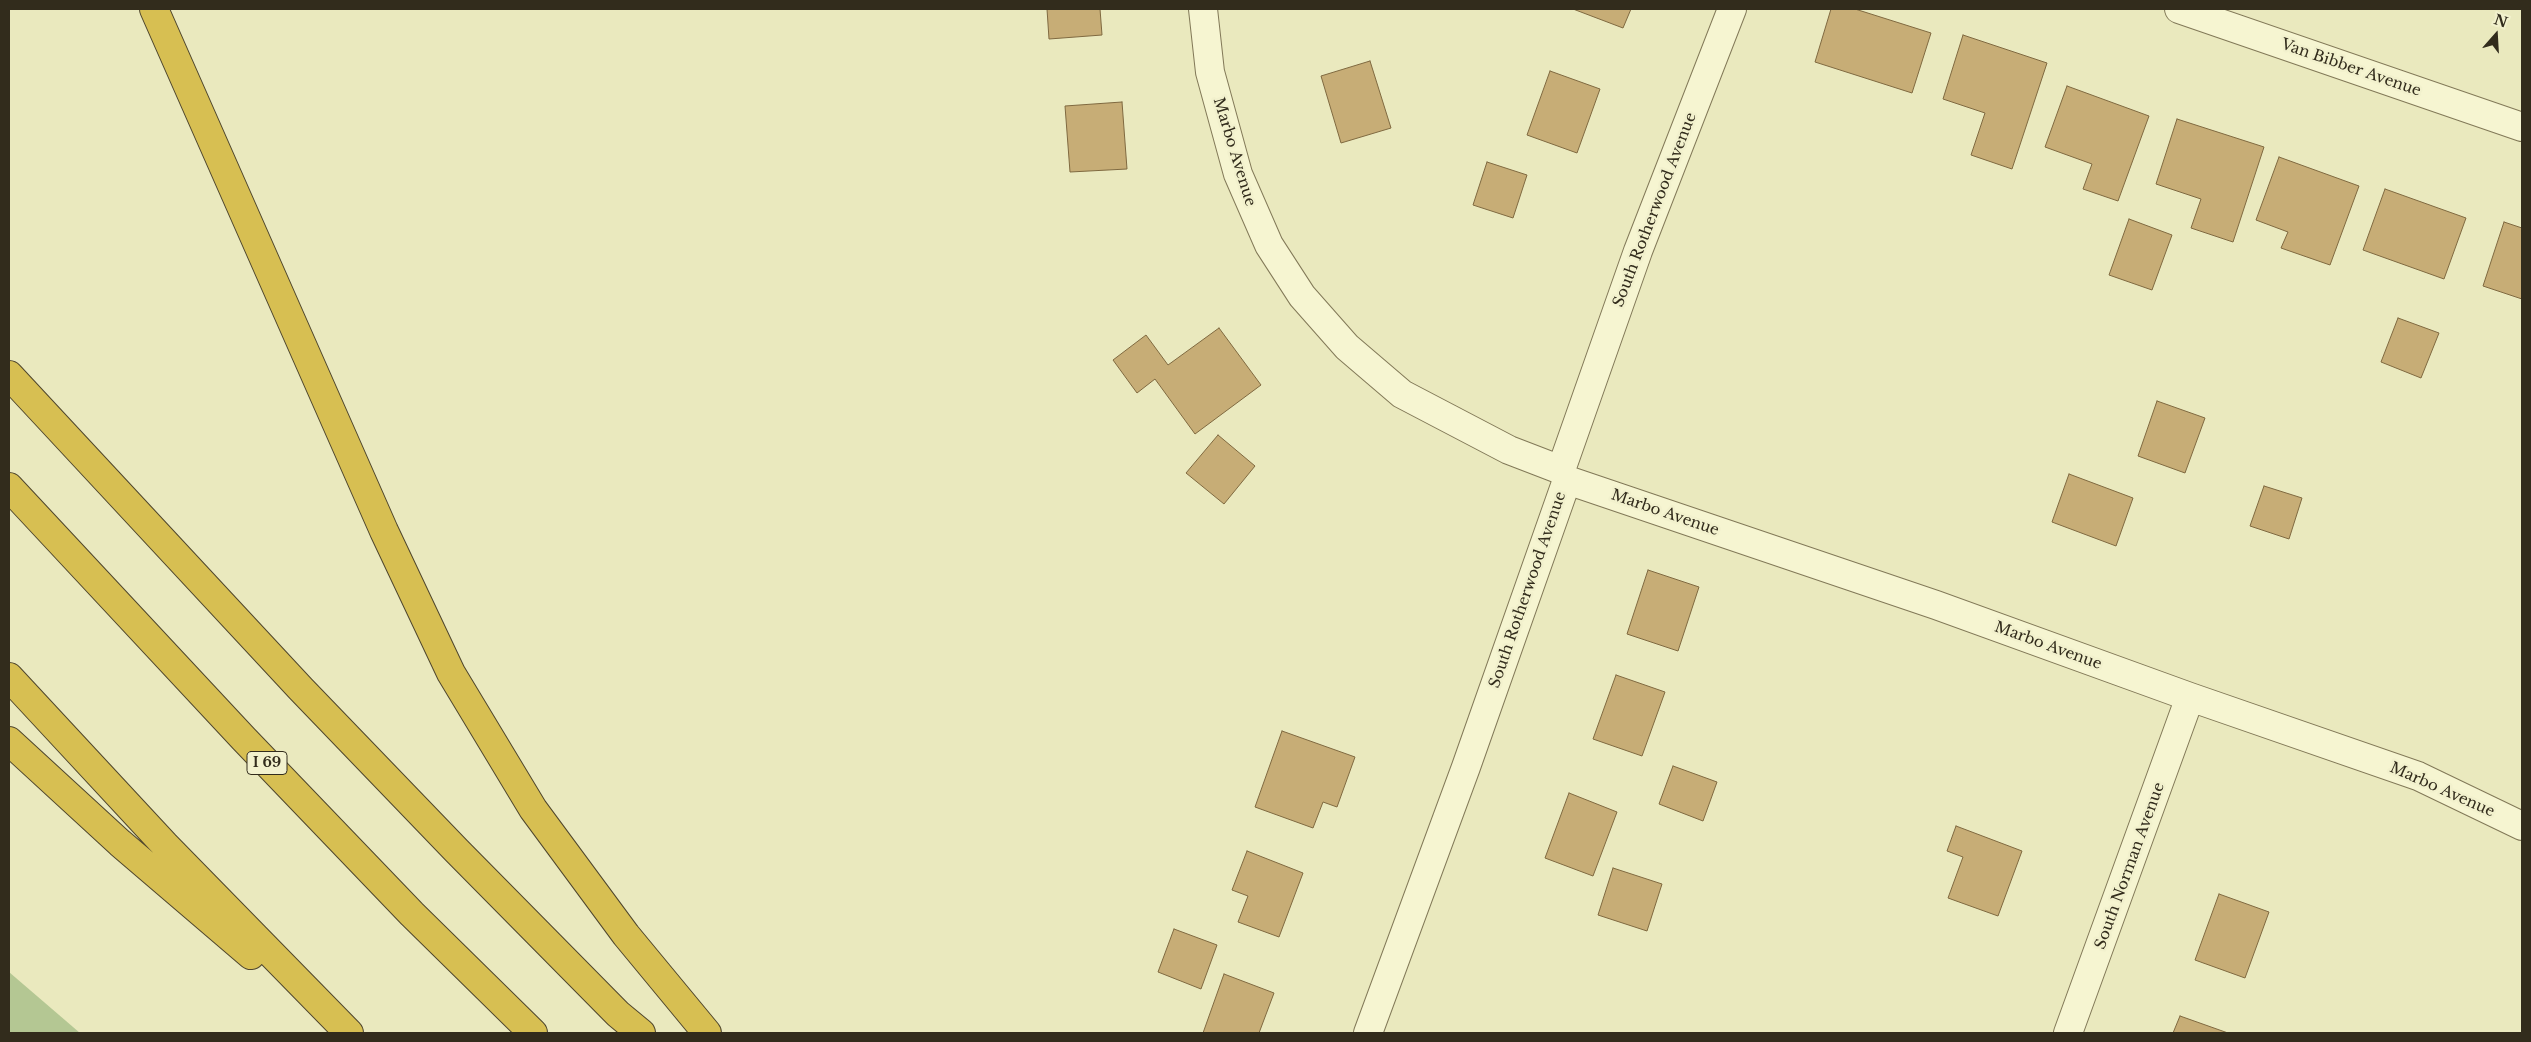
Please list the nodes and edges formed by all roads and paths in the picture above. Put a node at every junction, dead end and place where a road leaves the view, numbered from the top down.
1 (154, 9) edge
2 (1203, 9) edge
3 (1732, 9) edge
4 (2179, 9) edge
5 (2522, 127) edge
6 (9, 374) edge
7 (1564, 475) junction
8 (9, 487) edge
9 (9, 677) edge
10 (2190, 697) junction
11 (9, 741) edge
12 (2522, 826) edge
13 (341, 1033) edge
14 (349, 1033) edge
15 (533, 1033) edge
16 (640, 1033) edge
17 (708, 1033) edge
18 (1368, 1033) edge
19 (2068, 1033) edge

1 - 17 highway
2 - 7 street, Marbo Avenue
3 - 7 street, South Rotherwood Avenue
4 - 5 street, Van Bibber Avenue
6 - 16 highway
7 - 10 street, Marbo Avenue
7 - 18 street, South Rotherwood Avenue
8 - 15 highway, I 69
9 - 14 highway
10 - 12 street, Marbo Avenue
10 - 19 street, South Norman Avenue
11 - 13 highway

